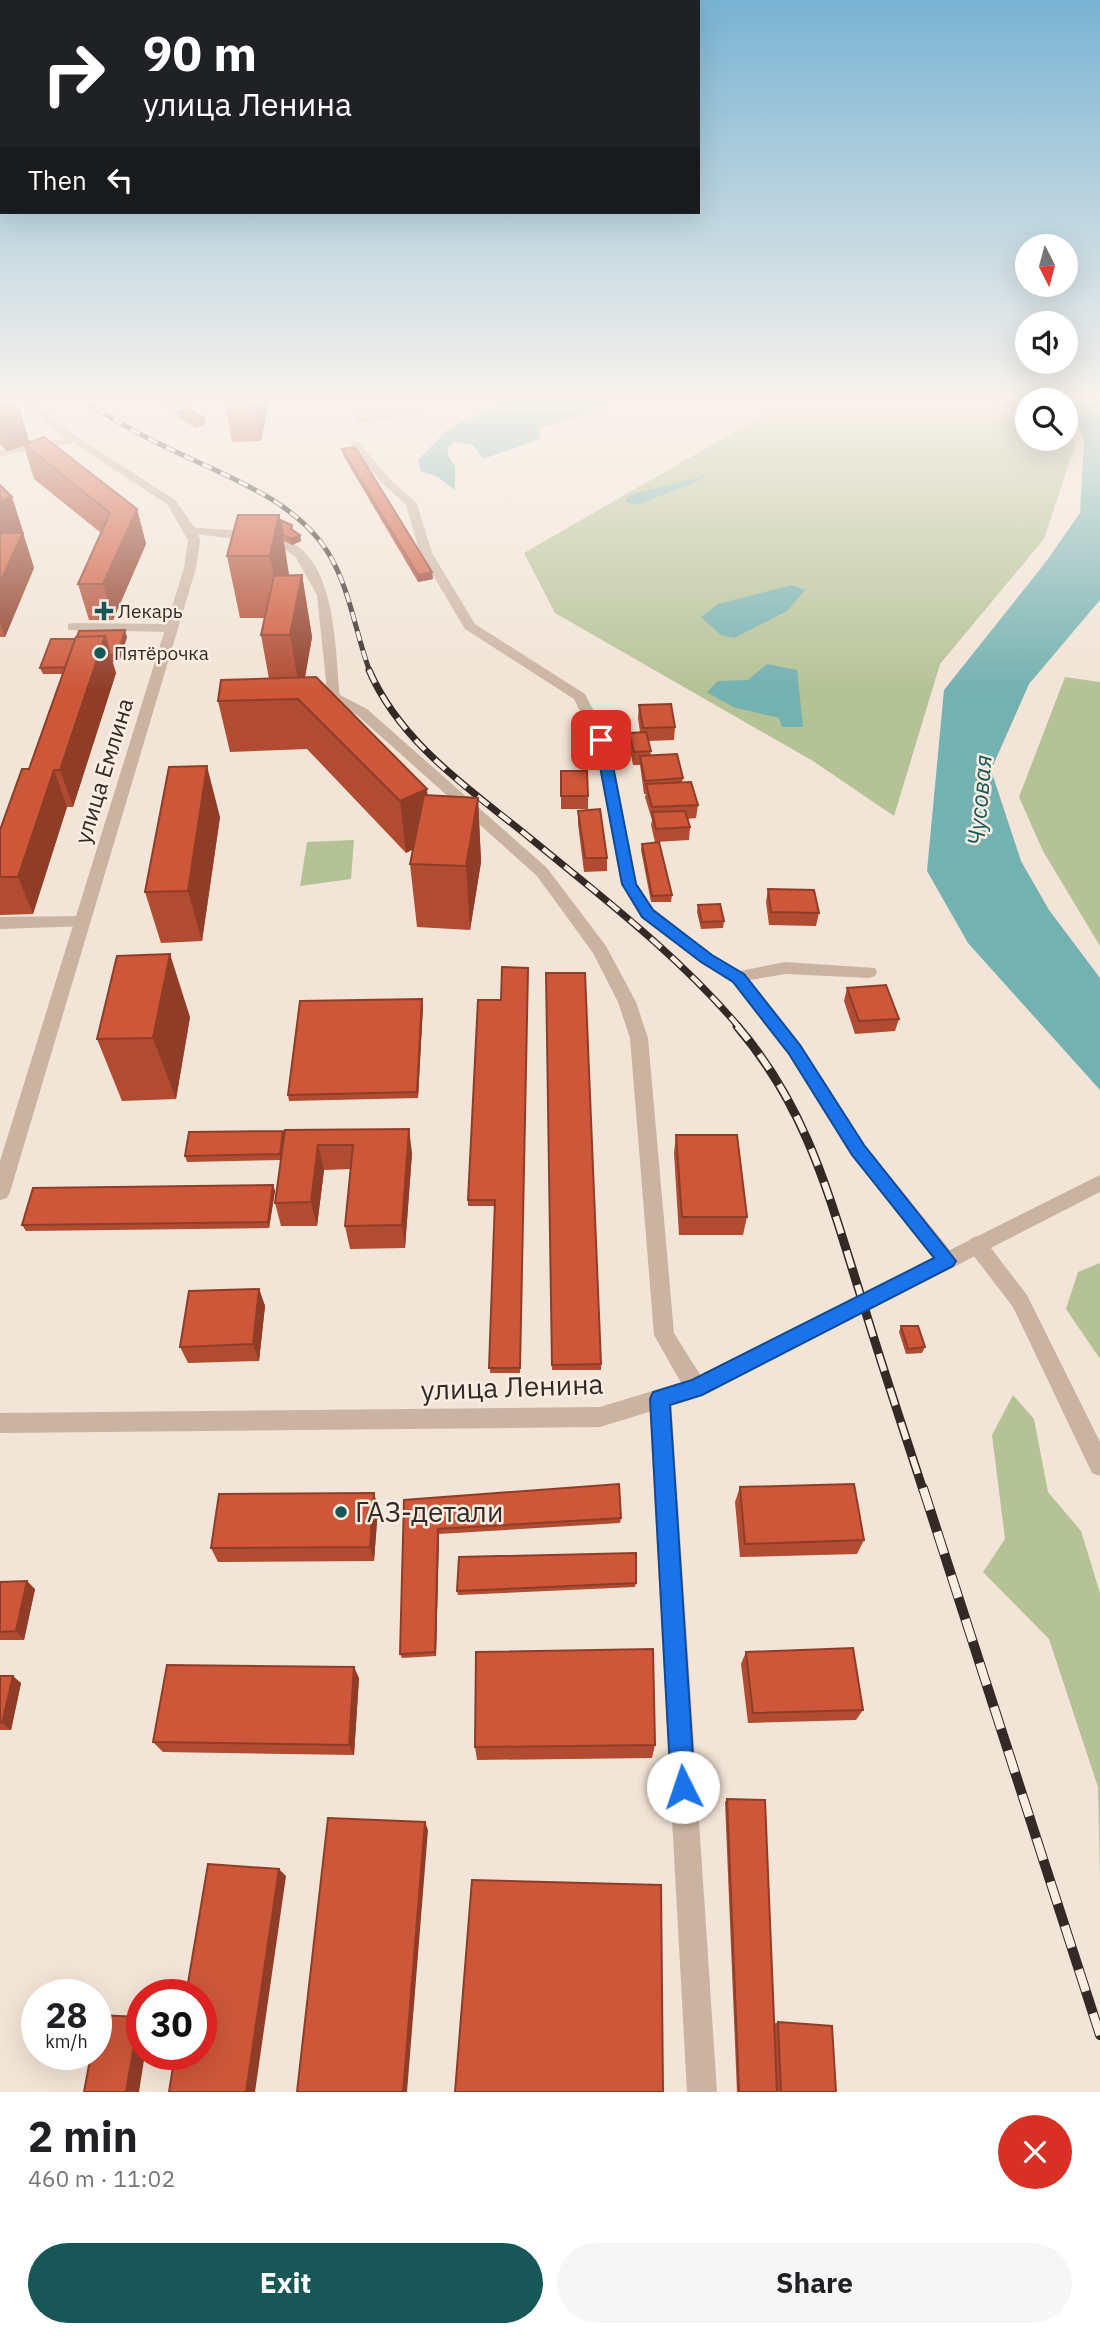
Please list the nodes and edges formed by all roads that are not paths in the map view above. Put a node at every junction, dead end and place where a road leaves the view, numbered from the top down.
1 (160, 495) edge
2 (401, 495) edge
3 (191, 530) junction
4 (73, 627) dead end
5 (172, 628) junction
6 (82, 922) junction
7 (0, 923) edge
8 (869, 972) dead end
9 (739, 978) junction
10 (1094, 1186) edge
11 (0, 1192) edge
12 (977, 1245) junction
13 (947, 1261) junction
14 (696, 1388) junction
15 (660, 1399) junction
16 (0, 1423) edge
17 (1100, 1465) edge
18 (702, 2092) edge

1 - 3 street
2 - 9 street
3 - 5 street, улица Емлина
3 - 14 street
4 - 5 street
5 - 6 street, улица Емлина
6 - 7 street
6 - 11 street, улица Емлина
8 - 9 street
9 - 13 street
10 - 12 street, улица Ленина
12 - 13 street, улица Ленина
12 - 17 street
13 - 14 street, улица Ленина
14 - 15 street, улица Ленина
15 - 16 street, улица Ленина
15 - 18 street

